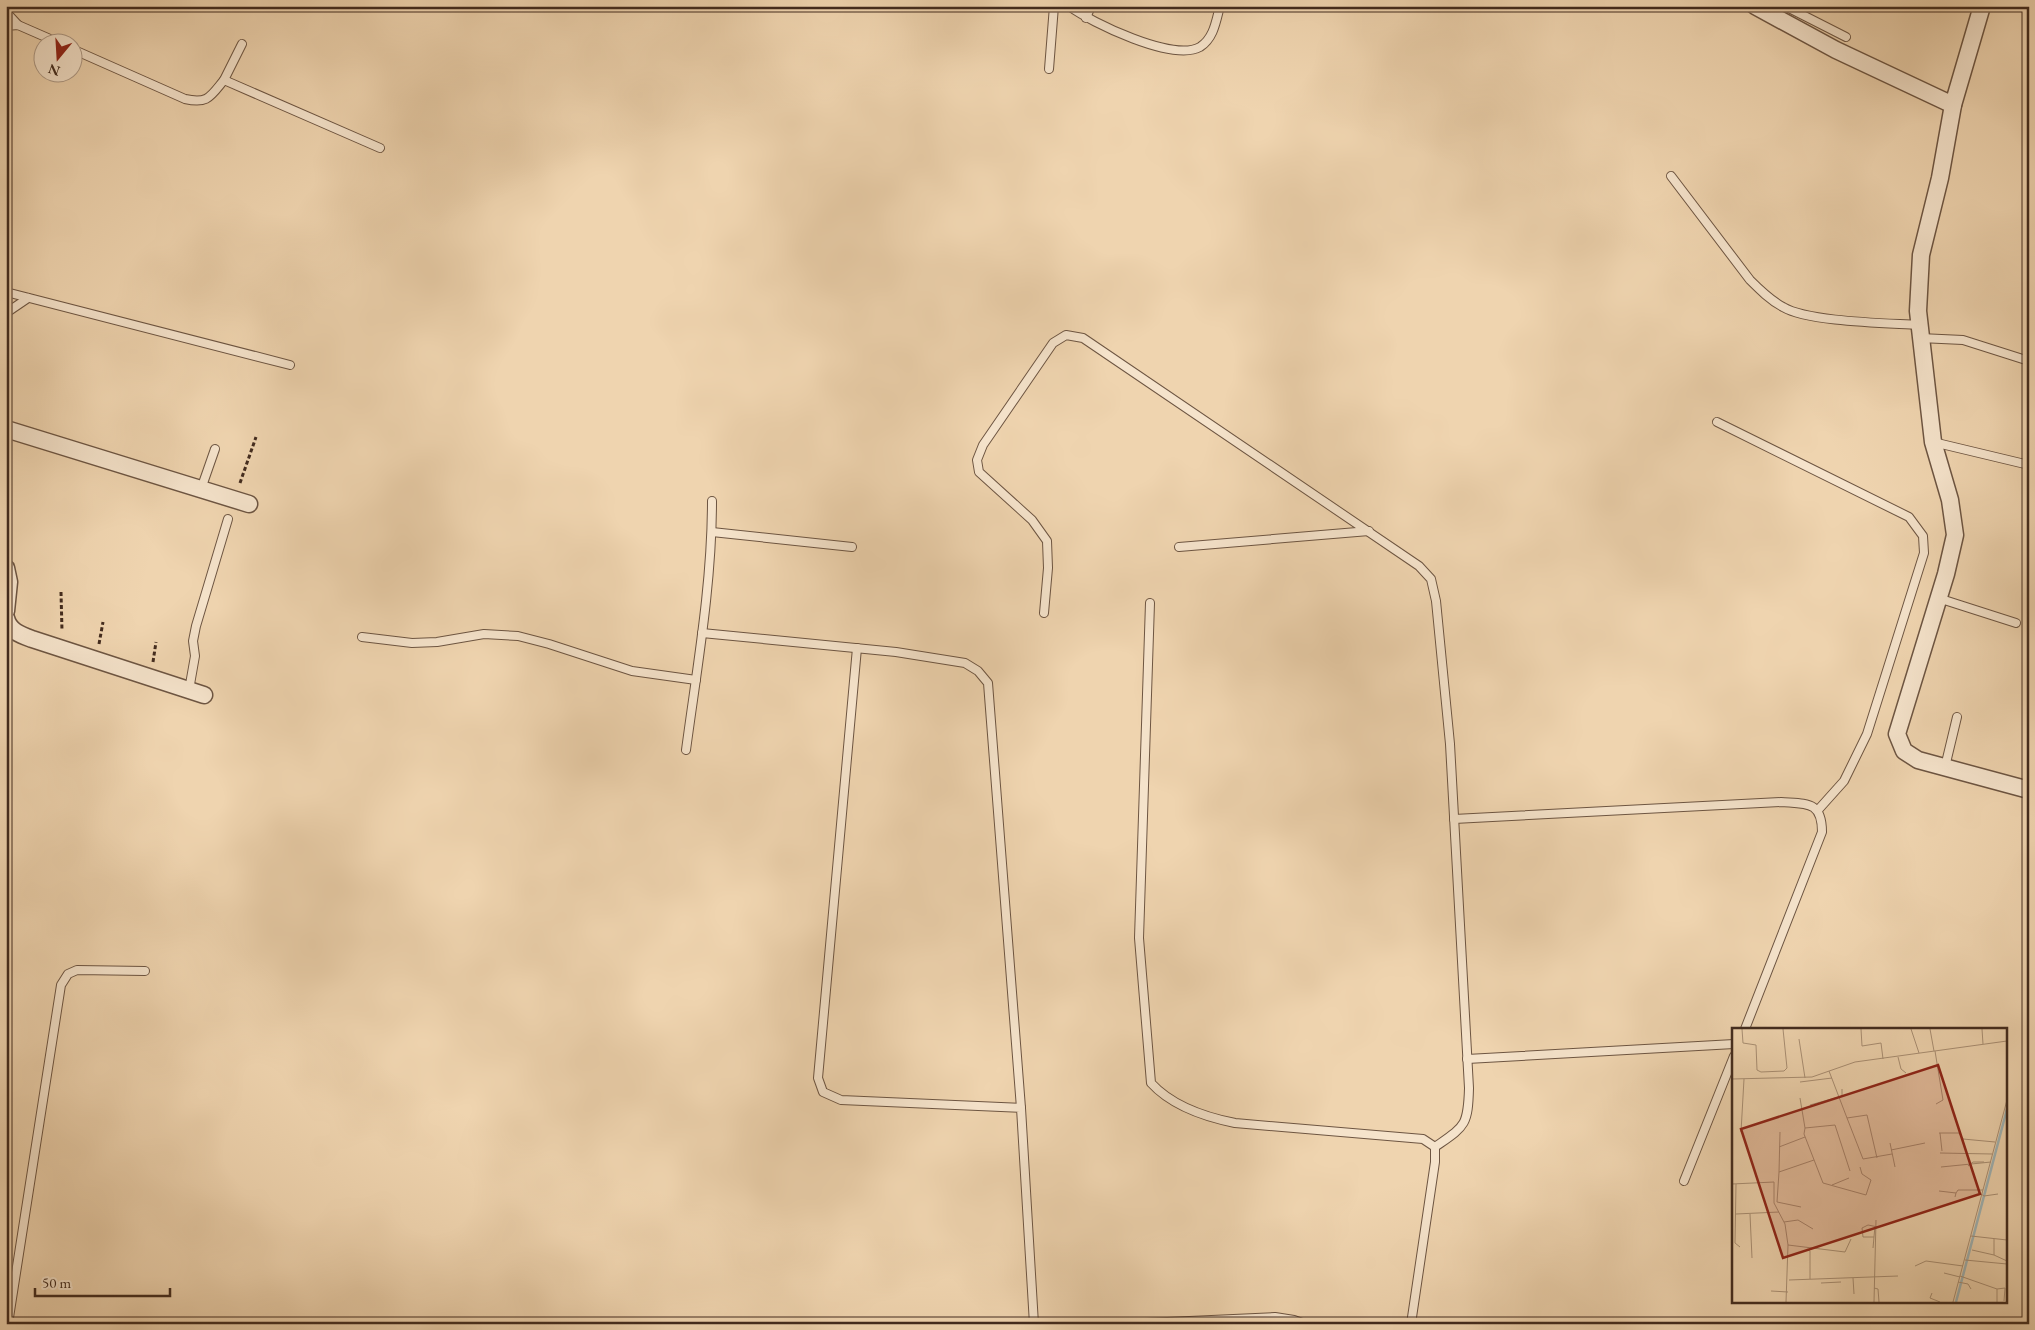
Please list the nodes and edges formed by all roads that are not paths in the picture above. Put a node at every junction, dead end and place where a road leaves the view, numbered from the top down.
1 (1054, 6) edge
2 (1069, 6) edge
3 (1091, 6) edge
4 (1220, 6) edge
5 (1755, 6) edge
6 (1785, 6) edge
7 (1982, 6) edge
8 (6, 12) edge
9 (1086, 18) junction
10 (18, 25) junction
11 (6, 26) edge
12 (34, 32) edge
13 (1846, 37) dead end
14 (242, 44) dead end
15 (82, 53) edge
16 (1049, 69) dead end
17 (224, 80) junction
18 (1954, 105) junction
19 (380, 148) dead end
20 (1671, 176) dead end
21 (6, 292) edge
22 (28, 298) junction
23 (6, 313) edge
24 (1919, 331) junction
25 (2029, 361) edge
26 (290, 365) dead end
27 (1717, 422) dead end
28 (6, 429) edge
29 (1933, 442) junction
30 (215, 449) dead end
31 (2029, 465) edge
32 (201, 489) junction
33 (712, 501) dead end
34 (242, 502) road end
35 (228, 519) dead end
36 (1369, 531) junction
37 (712, 532) junction
38 (852, 547) dead end
39 (1179, 547) dead end
40 (6, 568) edge
41 (1938, 598) junction
42 (1150, 603) dead end
43 (6, 611) edge
44 (1044, 613) dead end
45 (6, 618) edge
46 (2016, 623) dead end
47 (702, 633) junction
48 (362, 637) dead end
49 (857, 648) junction
50 (696, 680) junction
51 (196, 692) joint
52 (1957, 717) dead end
53 (686, 750) dead end
54 (1945, 768) junction
55 (2029, 790) edge
56 (1818, 810) junction
57 (1454, 819) junction
58 (145, 971) dead end
59 (1744, 1028) edge
60 (1732, 1044) edge
61 (1467, 1059) junction
62 (1732, 1061) edge
63 (1021, 1108) junction
64 (1435, 1147) junction
65 (1684, 1181) dead end
66 (8, 1324) edge
67 (1034, 1324) edge
68 (1124, 1324) edge
69 (1305, 1324) edge
70 (1411, 1324) edge

1 - 16 lane
2 - 9 lane
3 - 9 lane
4 - 9 lane
5 - 18 street
6 - 13 lane
7 - 18 street
8 - 10 lane
10 - 11 lane
10 - 12 lane
14 - 17 lane
15 - 17 lane
17 - 19 lane
18 - 24 street
20 - 24 lane
21 - 22 lane
22 - 23 lane
22 - 26 lane
24 - 25 lane
24 - 29 street
27 - 56 lane
28 - 32 street
29 - 31 lane
29 - 41 street
30 - 32 lane
32 - 34 street
33 - 37 lane
35 - 51 lane
36 - 39 lane
36 - 44 lane
36 - 57 lane
37 - 38 lane
37 - 47 lane
40 - 43 street
41 - 46 lane
41 - 54 street
42 - 64 lane
45 - 51 street
47 - 49 lane
47 - 50 lane
48 - 50 lane
49 - 63 lane
49 - 63 lane
50 - 53 lane
52 - 54 lane
54 - 55 street
56 - 57 lane
56 - 59 lane
57 - 61 lane
58 - 66 lane
60 - 61 lane
61 - 64 lane
62 - 65 lane
63 - 67 lane
64 - 70 lane
68 - 69 lane

